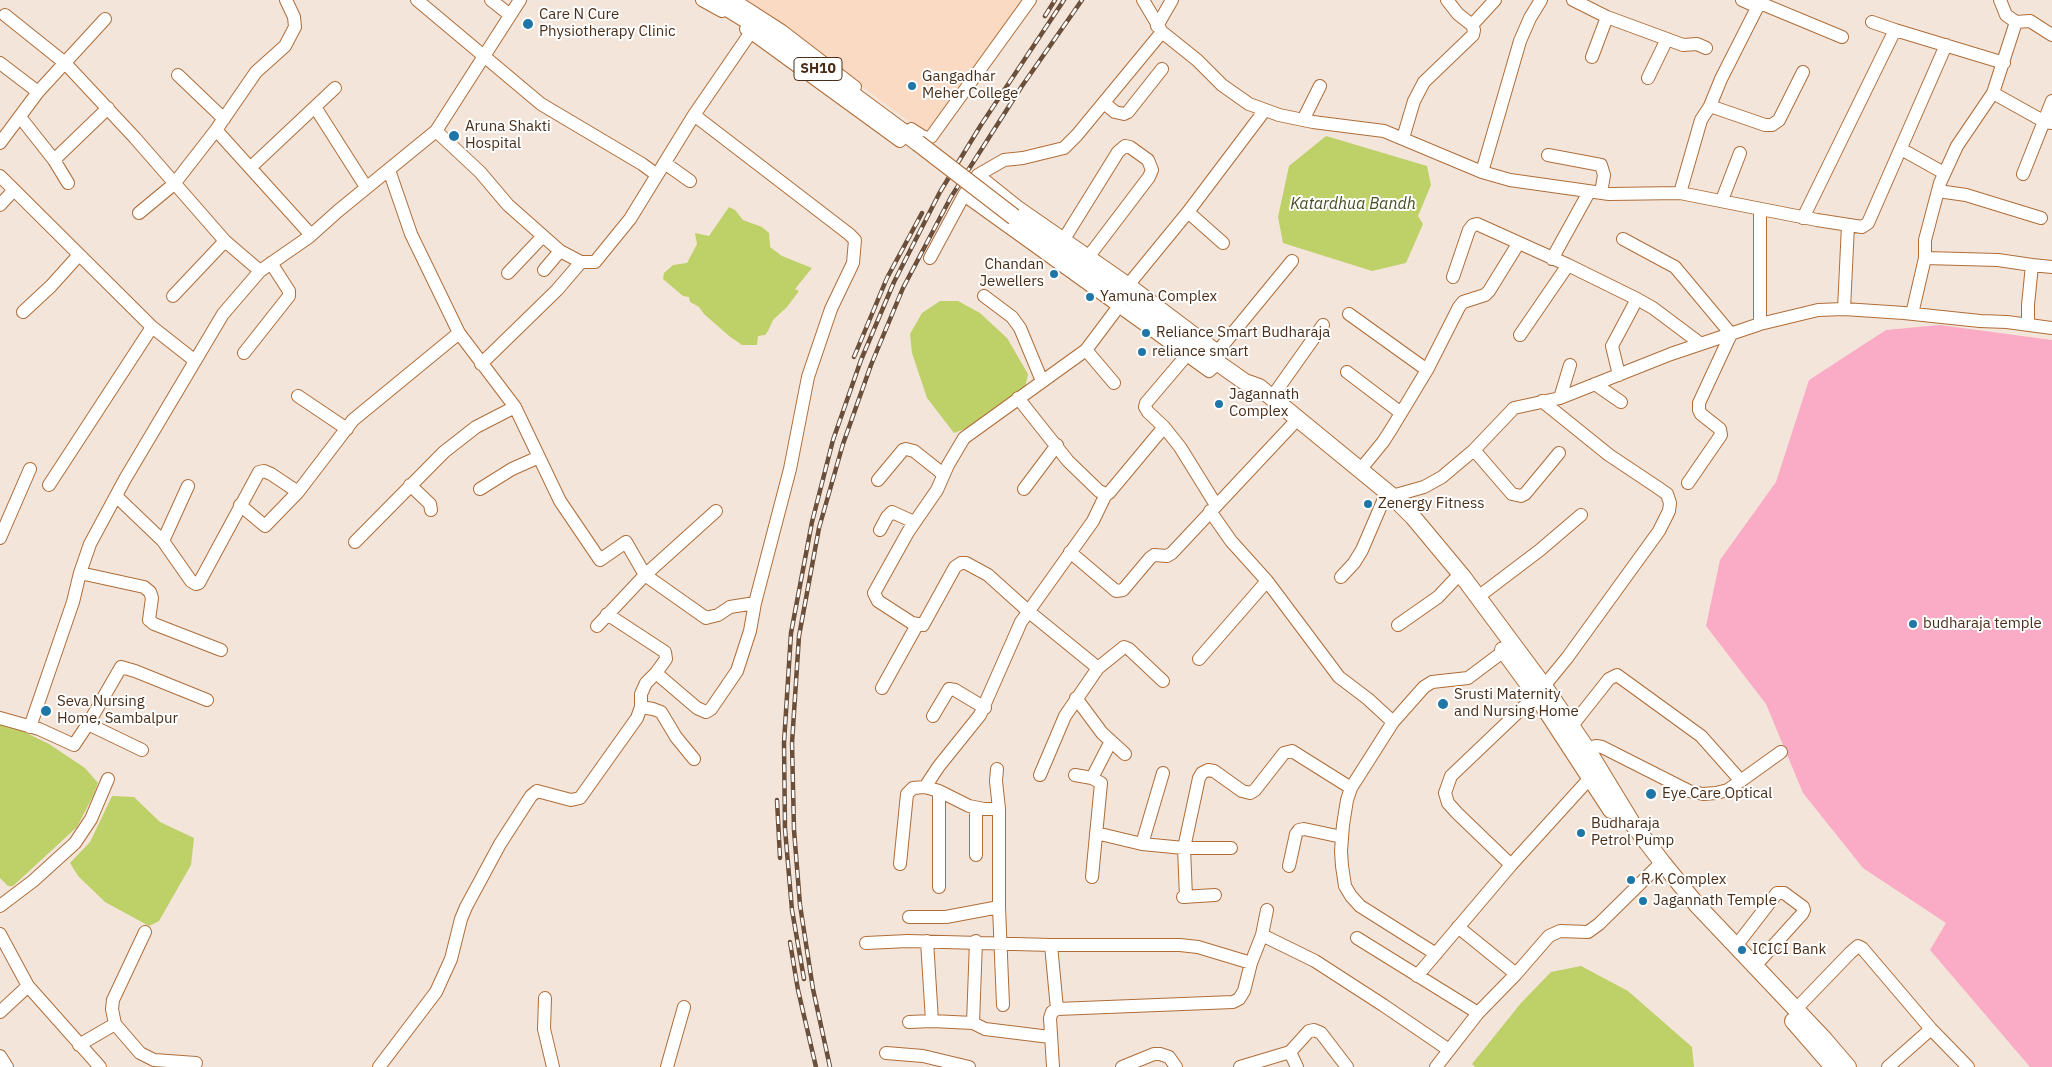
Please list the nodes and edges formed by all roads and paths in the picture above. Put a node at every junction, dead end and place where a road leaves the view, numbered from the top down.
1 (286, 0) edge
2 (417, 0) edge
3 (491, 0) edge
4 (520, 0) edge
5 (702, 0) edge
6 (714, 0) edge
7 (734, 0) edge
8 (1030, 0) edge
9 (1143, 0) edge
10 (1172, 0) edge
11 (1495, 0) edge
12 (1541, 0) edge
13 (1573, 0) edge
14 (1742, 0) edge
15 (2000, 0) edge
16 (1454, 3) edge
17 (1760, 3) edge
18 (4, 15) dead end
19 (510, 15) junction
20 (1607, 17) junction
21 (105, 19) dead end
22 (1872, 22) dead end
23 (2016, 22) junction
24 (1472, 26) junction
25 (1159, 29) junction
26 (1895, 30) junction
27 (751, 32) junction
28 (2052, 35) edge
29 (1842, 37) dead end
30 (1667, 39) junction
31 (1946, 46) junction
32 (1706, 48) dead end
33 (1592, 57) dead end
34 (484, 58) junction
35 (0, 63) edge
36 (65, 63) junction
37 (2004, 63) junction
38 (1162, 69) dead end
39 (1803, 72) dead end
40 (178, 75) dead end
41 (1648, 78) dead end
42 (1320, 86) dead end
43 (334, 88) dead end
44 (38, 92) junction
45 (1993, 93) junction
46 (2052, 101) edge
47 (1104, 103) junction
48 (1710, 106) junction
49 (315, 107) junction
50 (108, 108) junction
51 (1265, 110) junction
52 (694, 115) junction
53 (20, 116) junction
54 (224, 119) junction
55 (1302, 120) junction
56 (2048, 122) edge
57 (216, 130) junction
58 (436, 131) junction
59 (1403, 138) junction
60 (900, 140) dead end
61 (0, 143) edge
62 (1901, 148) junction
63 (1740, 153) dead end
64 (1548, 155) dead end
65 (54, 160) junction
66 (666, 164) junction
67 (251, 167) junction
68 (389, 170) junction
69 (1482, 172) junction
70 (1944, 173) junction
71 (2023, 174) dead end
72 (978, 175) junction
73 (0, 176) edge
74 (657, 176) junction
75 (690, 180) dead end
76 (68, 183) dead end
77 (174, 184) junction
78 (366, 188) junction
79 (14, 190) junction
80 (1938, 191) junction
81 (1595, 192) junction
82 (1680, 193) junction
83 (964, 195) junction
84 (1722, 200) junction
85 (0, 206) edge
86 (1760, 210) junction
87 (1188, 212) junction
88 (139, 213) dead end
89 (1803, 218) junction
90 (2041, 218) dead end
91 (1848, 225) junction
92 (311, 235) junction
93 (543, 236) junction
94 (1064, 239) junction
95 (1623, 239) dead end
96 (225, 242) junction
97 (1223, 243) dead end
98 (1518, 244) junction
99 (560, 251) junction
100 (78, 256) junction
101 (1089, 256) junction
102 (930, 258) dead end
103 (1925, 258) junction
104 (1552, 259) junction
105 (1292, 260) dead end
106 (581, 262) junction
107 (271, 263) junction
108 (2032, 264) junction
109 (1568, 265) junction
110 (2052, 267) edge
111 (544, 270) dead end
112 (260, 271) junction
113 (508, 273) dead end
114 (1453, 277) dead end
115 (1129, 284) junction
116 (173, 296) dead end
117 (984, 296) dead end
118 (1637, 300) junction
119 (1119, 306) junction
120 (1844, 309) junction
121 (23, 312) dead end
122 (1349, 314) dead end
123 (1912, 314) junction
124 (1760, 324) junction
125 (1323, 325) dead end
126 (2028, 325) junction
127 (152, 327) junction
128 (2052, 328) edge
129 (459, 333) junction
130 (1731, 334) junction
131 (1520, 335) dead end
132 (1701, 344) junction
133 (1086, 350) junction
134 (244, 353) dead end
135 (1186, 356) junction
136 (1213, 356) junction
137 (194, 360) junction
138 (481, 364) junction
139 (1570, 365) dead end
140 (1427, 370) junction
141 (1347, 372) dead end
142 (1619, 374) junction
143 (1042, 381) junction
144 (1114, 382) dead end
145 (1245, 382) junction
146 (1595, 384) junction
147 (298, 396) dead end
148 (1272, 397) junction
149 (1018, 398) junction
150 (1560, 398) junction
151 (1542, 401) junction
152 (1621, 402) dead end
153 (515, 406) junction
154 (1401, 413) junction
155 (1292, 424) junction
156 (1164, 427) junction
157 (347, 429) junction
158 (1057, 445) junction
159 (1474, 450) junction
160 (1559, 453) dead end
161 (539, 457) junction
162 (30, 469) dead end
163 (1360, 470) junction
164 (943, 474) junction
165 (878, 480) dead end
166 (1688, 483) dead end
167 (49, 485) dead end
168 (410, 485) junction
169 (188, 486) dead end
170 (480, 489) dead end
171 (1024, 489) dead end
172 (298, 492) junction
173 (1106, 494) junction
174 (115, 498) junction
175 (1388, 498) junction
176 (240, 505) junction
177 (1213, 508) junction
178 (431, 510) dead end
179 (716, 511) dead end
180 (1581, 515) dead end
181 (914, 522) junction
182 (880, 530) dead end
183 (0, 538) edge
184 (163, 541) junction
185 (355, 542) dead end
186 (1070, 552) junction
187 (80, 573) junction
188 (645, 575) junction
189 (1341, 577) dead end
190 (1454, 580) junction
191 (1267, 581) junction
192 (1478, 597) junction
193 (755, 603) junction
194 (1028, 611) junction
195 (608, 614) junction
196 (917, 625) junction
197 (1398, 625) dead end
198 (597, 626) dead end
199 (221, 650) dead end
200 (1504, 651) junction
201 (1199, 659) dead end
202 (1098, 668) junction
203 (656, 673) junction
204 (1163, 681) dead end
205 (882, 688) dead end
206 (1540, 691) junction
207 (1076, 698) junction
208 (207, 700) dead end
209 (641, 707) junction
210 (985, 708) junction
211 (933, 716) dead end
212 (0, 718) edge
213 (1393, 722) junction
214 (88, 724) junction
215 (30, 727) junction
216 (1572, 727) junction
217 (1111, 741) junction
218 (1587, 749) junction
219 (142, 750) dead end
220 (1781, 752) dead end
221 (1126, 754) dead end
222 (694, 760) dead end
223 (997, 769) dead end
224 (1163, 774) dead end
225 (1040, 775) dead end
226 (1075, 775) dead end
227 (1092, 778) junction
228 (1590, 778) junction
229 (108, 779) dead end
230 (1740, 780) junction
231 (925, 787) junction
232 (1351, 788) junction
233 (939, 791) junction
234 (976, 808) junction
235 (999, 809) junction
236 (1096, 833) junction
237 (1342, 836) junction
238 (1142, 844) junction
239 (1184, 848) junction
240 (1231, 848) dead end
241 (976, 855) dead end
242 (900, 864) dead end
243 (1511, 865) junction
244 (1289, 866) dead end
245 (1659, 866) junction
246 (1092, 877) dead end
247 (939, 887) dead end
248 (1215, 894) dead end
249 (0, 906) edge
250 (999, 907) junction
251 (1267, 910) dead end
252 (909, 917) dead end
253 (1458, 927) junction
254 (145, 932) dead end
255 (0, 934) edge
256 (1262, 935) junction
257 (1357, 938) dead end
258 (927, 941) junction
259 (976, 941) junction
260 (1001, 942) junction
261 (866, 943) dead end
262 (1051, 944) junction
263 (1736, 946) junction
264 (5, 954) edge
265 (1436, 954) junction
266 (1251, 963) junction
267 (1755, 966) junction
268 (1516, 974) junction
269 (1418, 976) junction
270 (28, 986) junction
271 (545, 998) dead end
272 (1003, 1005) dead end
273 (684, 1007) dead end
274 (1796, 1009) junction
275 (1056, 1010) junction
276 (0, 1012) edge
277 (1478, 1013) junction
278 (932, 1021) junction
279 (909, 1022) dead end
280 (116, 1024) junction
281 (973, 1024) junction
282 (1930, 1029) junction
283 (1050, 1037) junction
284 (79, 1045) junction
285 (1290, 1052) junction
286 (886, 1053) dead end
287 (0, 1056) edge
288 (1444, 1061) edge
289 (196, 1063) dead end
290 (7, 1067) edge
291 (100, 1067) edge
292 (380, 1067) edge
293 (553, 1067) edge
294 (667, 1067) edge
295 (969, 1067) edge
296 (1052, 1067) edge
297 (1122, 1067) edge
298 (1176, 1067) edge
299 (1240, 1067) edge
300 (1297, 1067) edge
301 (1347, 1067) edge
302 (1833, 1067) edge
303 (1848, 1067) edge
304 (1888, 1067) edge
305 (1968, 1067) edge

1 - 54 street
2 - 34 street
3 - 19 street
4 - 19 street
5 - 27 street
6 - 136 main road, SH10, bridge
7 - 8 street
9 - 25 street
10 - 25 street
11 - 24 street
12 - 69 street
13 - 20 street
14 - 17 street
15 - 23 street
16 - 24 street
17 - 29 street
17 - 48 street
18 - 36 street
19 - 34 street
20 - 30 street
20 - 33 street
21 - 36 street
22 - 26 street
23 - 28 street
23 - 37 street
24 - 59 street
25 - 47 street
25 - 51 street
26 - 31 street
26 - 89 street
27 - 52 street
27 - 60 street
30 - 32 street
30 - 41 street
31 - 37 street
31 - 62 street
34 - 58 street
34 - 74 street
35 - 44 street
36 - 44 street
36 - 50 street
37 - 45 street
38 - 47 street
39 - 48 street
40 - 54 street
42 - 55 street
43 - 49 street
44 - 53 street
45 - 56 street
45 - 70 street
46 - 56 street
47 - 72 street
48 - 82 street
49 - 67 street
49 - 78 street
50 - 65 street
50 - 77 street
51 - 55 street
51 - 87 street
52 - 66 street
52 - 193 street
53 - 61 street
53 - 65 street
54 - 57 street
55 - 59 street
56 - 71 street
57 - 67 street
57 - 77 street
58 - 68 street
58 - 93 street
59 - 69 street
62 - 70 street
62 - 91 street
63 - 84 street
64 - 81 street
65 - 76 street
66 - 74 street
66 - 75 street
67 - 92 street
68 - 78 street
68 - 129 street
69 - 81 street
70 - 80 street
72 - 83 street
72 - 94 street
73 - 79 street
74 - 106 street
77 - 88 street
77 - 96 street
78 - 92 street
79 - 85 street
79 - 100 street
80 - 90 street
80 - 103 street
81 - 82 street
81 - 104 street
82 - 84 street
83 - 102 street
83 - 119 street
84 - 86 street
86 - 89 street
86 - 124 street
87 - 97 street
87 - 115 street
89 - 91 street
91 - 120 street
92 - 107 street
93 - 99 street
93 - 113 street
94 - 101 street
94 - 101 street
95 - 130 street
96 - 112 street
96 - 116 street
98 - 104 street
98 - 114 street
98 - 140 street
99 - 106 street
99 - 111 street
100 - 121 street
100 - 127 street
101 - 115 street
103 - 108 street
103 - 123 street
104 - 109 street
105 - 136 street
106 - 138 street
107 - 112 street
107 - 134 street
108 - 110 street
108 - 126 street
109 - 118 street
109 - 131 street
112 - 137 street
115 - 136 street
117 - 143 street
118 - 132 street
118 - 142 street
119 - 133 street
119 - 135 street
120 - 123 street
120 - 124 street
122 - 140 street
123 - 126 street
124 - 130 street
125 - 148 street
126 - 128 street
127 - 137 street
127 - 167 street
129 - 138 street
129 - 157 street
130 - 132 street
130 - 166 street
132 - 142 street
133 - 143 street
133 - 144 street
135 - 136 street
135 - 156 street
136 - 145 main road, SH10
137 - 174 street
138 - 153 street
139 - 150 street
140 - 154 street
141 - 154 street
142 - 146 street
143 - 149 street
145 - 148 main road, SH10
145 - 155 main road, SH10
146 - 150 street
146 - 152 street
147 - 157 street
148 - 163 main road, SH10
149 - 158 street
149 - 164 street
150 - 151 street
151 - 159 street
151 - 206 street
153 - 161 street
153 - 168 street
154 - 163 street
155 - 175 main road, SH10
155 - 177 street
156 - 173 street
156 - 177 street
157 - 172 street
158 - 171 street
158 - 173 street
159 - 160 street
159 - 175 street
161 - 170 street
161 - 188 street
162 - 183 street
163 - 175 main road, SH10
164 - 165 street
164 - 181 street
168 - 178 street
168 - 185 street
169 - 184 street
172 - 176 street
172 - 176 street
173 - 186 street
174 - 184 street
174 - 187 street
175 - 189 street
175 - 190 main road, SH10
175 - 192 main road, SH10
176 - 184 street
177 - 186 street
177 - 191 street
179 - 188 street
180 - 192 street
181 - 182 street
181 - 196 street
186 - 194 street
187 - 199 street
187 - 215 street
188 - 193 street
188 - 195 street
190 - 197 street
190 - 200 main road, SH10
191 - 201 street
191 - 213 street
192 - 206 main road, SH10
193 - 203 street
194 - 196 street
194 - 202 street
194 - 210 street
195 - 198 street
195 - 203 street
196 - 205 street
200 - 206 main road, SH10
200 - 213 street
202 - 204 street
202 - 207 street
203 - 209 street
206 - 216 main road, SH10
206 - 228 main road, SH10
206 - 243 street
207 - 217 street
207 - 225 street
208 - 214 street
209 - 222 street
209 - 292 street
210 - 211 street
210 - 231 street
212 - 215 street
213 - 232 street
214 - 215 street
214 - 219 street
216 - 218 main road, SH10
216 - 230 street
217 - 221 street
217 - 227 street
218 - 230 street
218 - 245 main road, SH10
220 - 230 street
223 - 235 street
224 - 238 street
226 - 227 street
227 - 236 street
228 - 243 street
228 - 245 main road, SH10
229 - 249 street
231 - 233 street
231 - 242 street
232 - 237 street
232 - 239 street
233 - 234 street
233 - 247 street
234 - 235 street
234 - 241 street
235 - 250 street
236 - 238 street
236 - 246 street
237 - 244 street
237 - 265 street
238 - 239 street
239 - 240 street
239 - 248 street
243 - 253 street
245 - 263 main road, SH10
245 - 268 street
245 - 302 main road, SH10
250 - 252 street
250 - 260 street
251 - 256 street
253 - 265 street
253 - 268 street
254 - 280 street
255 - 264 street
256 - 266 street
256 - 288 street
257 - 269 street
258 - 259 street
258 - 261 street
258 - 278 street
259 - 260 street
259 - 281 street
260 - 262 street
260 - 272 street
262 - 266 street
262 - 275 street
263 - 267 main road, SH10
263 - 267 street
264 - 270 street
265 - 269 street
266 - 275 street
267 - 274 main road, SH10
268 - 277 street
269 - 277 street
270 - 276 street
270 - 284 street
271 - 293 street
273 - 294 street
274 - 282 street
274 - 303 main road, SH10
275 - 283 street
277 - 288 street
278 - 279 street
278 - 281 street
280 - 284 street
280 - 289 street
281 - 283 street
282 - 304 street
282 - 305 street
283 - 296 street
284 - 291 street
285 - 299 street
285 - 300 street
285 - 301 street
286 - 295 street
287 - 290 street
297 - 298 street

